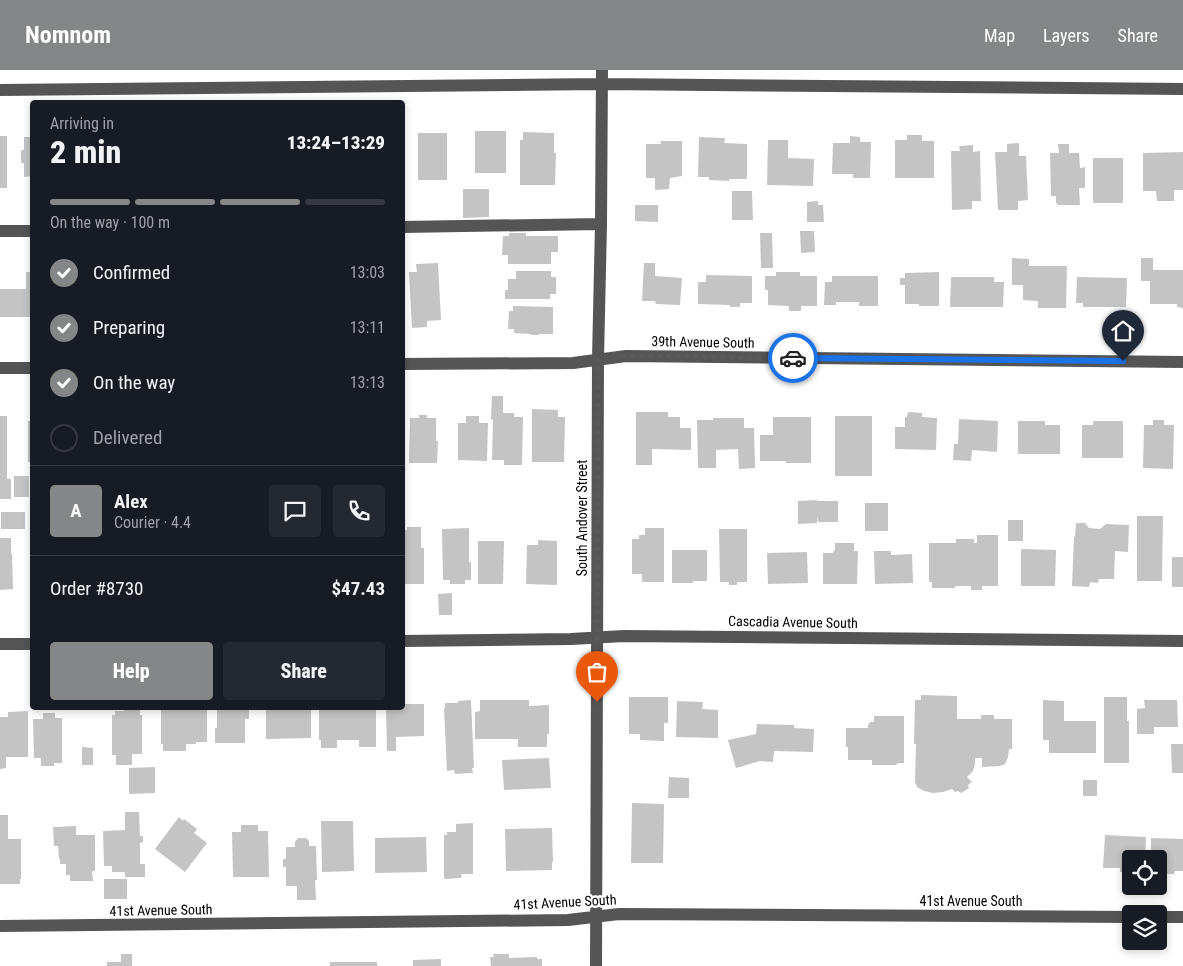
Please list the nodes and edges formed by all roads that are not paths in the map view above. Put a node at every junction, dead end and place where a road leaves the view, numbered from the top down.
1 (602, 70) edge
2 (601, 84) junction
3 (1183, 89) edge
4 (0, 90) edge
5 (601, 224) junction
6 (405, 227) edge
7 (0, 231) edge
8 (30, 231) edge
9 (598, 359) junction
10 (1183, 362) edge
11 (405, 364) edge
12 (0, 368) edge
13 (30, 368) edge
14 (597, 638) junction
15 (405, 641) edge
16 (1183, 641) edge
17 (0, 644) edge
18 (30, 644) edge
19 (596, 917) junction
20 (1122, 917) edge
21 (1167, 917) edge
22 (1183, 917) edge
23 (0, 926) edge
24 (596, 966) edge

1 - 2 street, South Andover Street
2 - 3 street
2 - 4 street
2 - 5 street, South Andover Street
5 - 6 street
5 - 9 street, South Andover Street
7 - 8 street
9 - 10 street, 39th Avenue South
9 - 11 street, 39th Avenue South
9 - 14 street, South Andover Street
12 - 13 street
14 - 15 street, Cascadia Avenue South
14 - 16 street, Cascadia Avenue South
14 - 19 street, South Andover Street
17 - 18 street
19 - 20 street, 41st Avenue South
19 - 23 street, 41st Avenue South
19 - 24 street, South Andover Street
21 - 22 street

